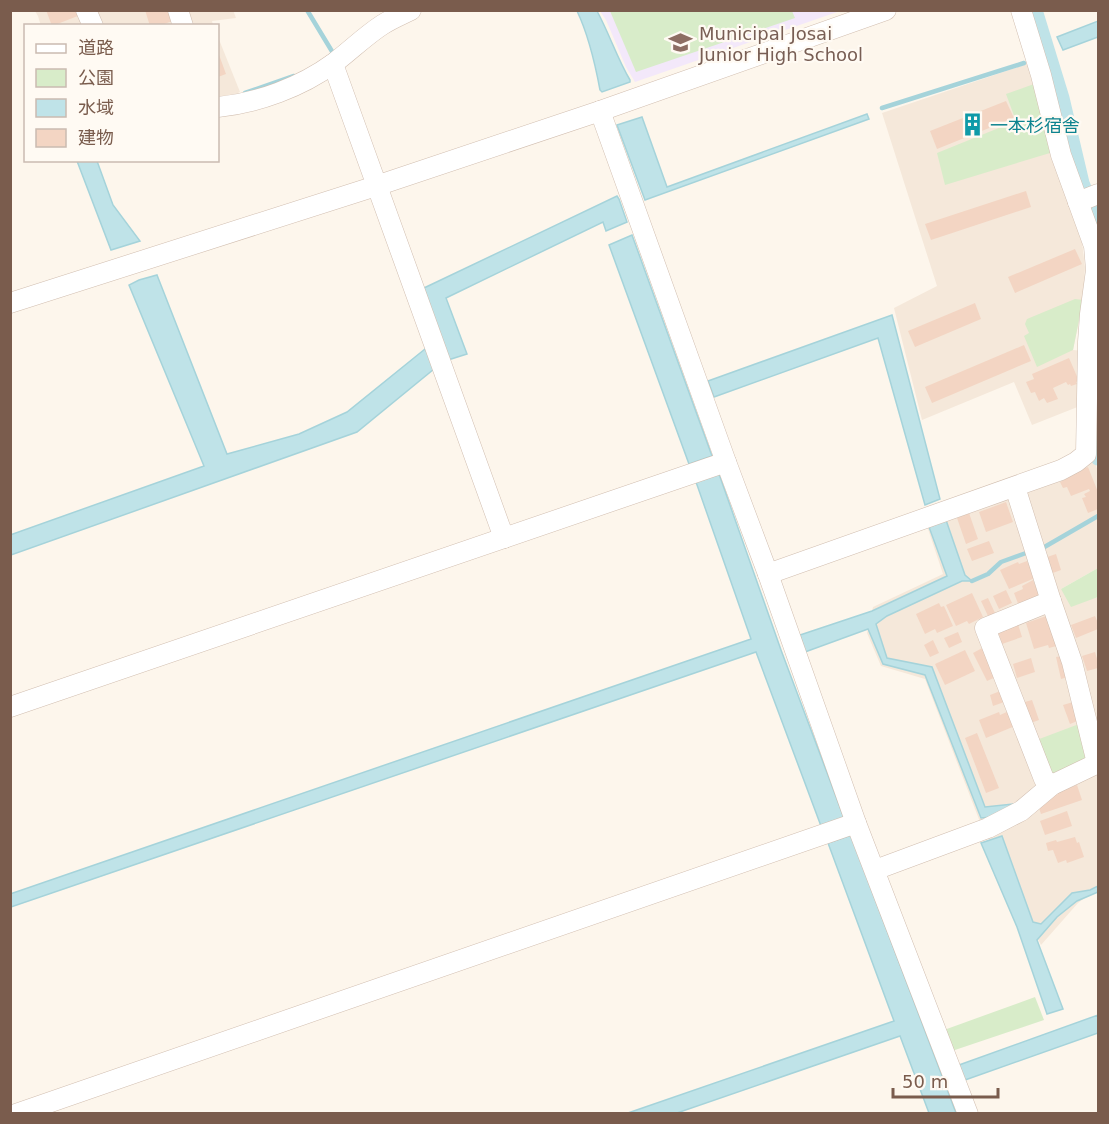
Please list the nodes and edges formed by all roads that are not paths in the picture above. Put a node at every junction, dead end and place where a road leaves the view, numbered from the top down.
1 (86, 10) edge
2 (411, 10) edge
3 (885, 10) edge
4 (1021, 10) edge
5 (378, 18) edge
6 (92, 24) edge
7 (333, 64) junction
8 (219, 107) edge
9 (600, 111) junction
10 (376, 186) junction
11 (1088, 198) edge
12 (10, 303) edge
13 (726, 462) junction
14 (1015, 487) junction
15 (504, 538) junction
16 (768, 574) junction
17 (1051, 600) junction
18 (10, 707) edge
19 (1098, 763) edge
20 (1052, 784) junction
21 (856, 823) junction
22 (875, 870) junction
23 (16, 1113) edge
24 (968, 1113) edge

1 - 6 street
2 - 5 street
3 - 9 street
4 - 11 street
5 - 7 street
7 - 8 street
7 - 10 street
9 - 10 street
9 - 13 street
10 - 12 street
10 - 15 street
11 - 14 street
13 - 15 street
13 - 16 street
14 - 16 street
14 - 17 street
15 - 18 street
16 - 21 street
17 - 19 street
17 - 20 street
19 - 20 street
20 - 22 street
21 - 22 street
21 - 23 street
22 - 24 street

